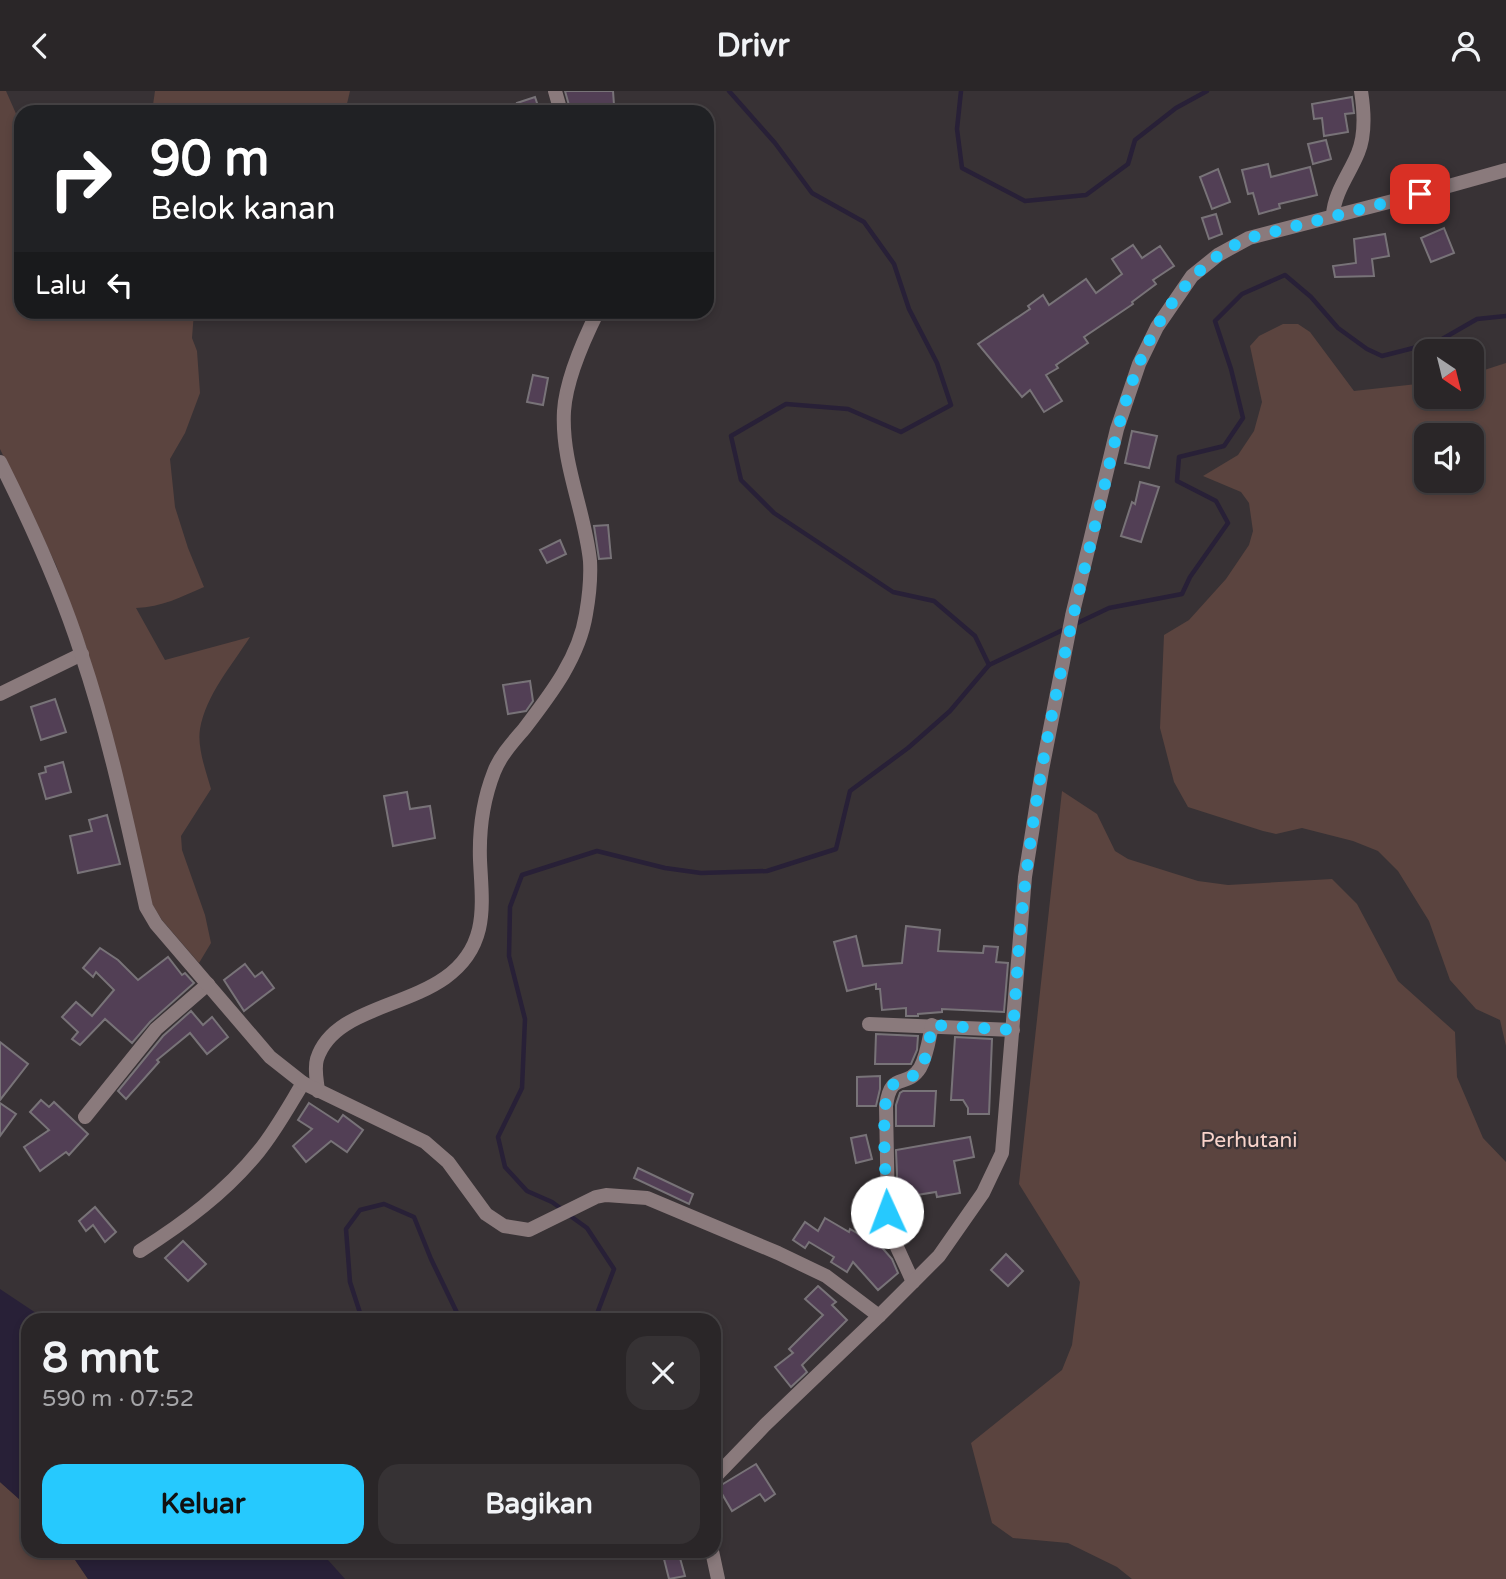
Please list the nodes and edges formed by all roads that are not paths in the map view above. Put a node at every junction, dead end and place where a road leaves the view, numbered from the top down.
1 (1361, 91) edge
2 (1506, 170) edge
3 (1333, 215) junction
4 (594, 319) edge
5 (0, 462) edge
6 (82, 654) junction
7 (0, 694) edge
8 (208, 984) junction
9 (869, 1024) dead end
10 (932, 1025) junction
11 (1013, 1030) junction
12 (303, 1083) junction
13 (318, 1090) junction
14 (85, 1117) dead end
15 (140, 1251) dead end
16 (913, 1282) junction
17 (879, 1316) junction
18 (721, 1471) edge
19 (714, 1558) edge
20 (718, 1579) edge

1 - 3 street
2 - 3 street
3 - 11 street
4 - 13 street
5 - 6 street
6 - 7 street
6 - 8 street
8 - 12 street
8 - 14 street
9 - 10 street
10 - 11 street
10 - 16 street
11 - 16 street
12 - 13 street
12 - 15 street
13 - 17 street
16 - 17 street
17 - 18 street
19 - 20 street

